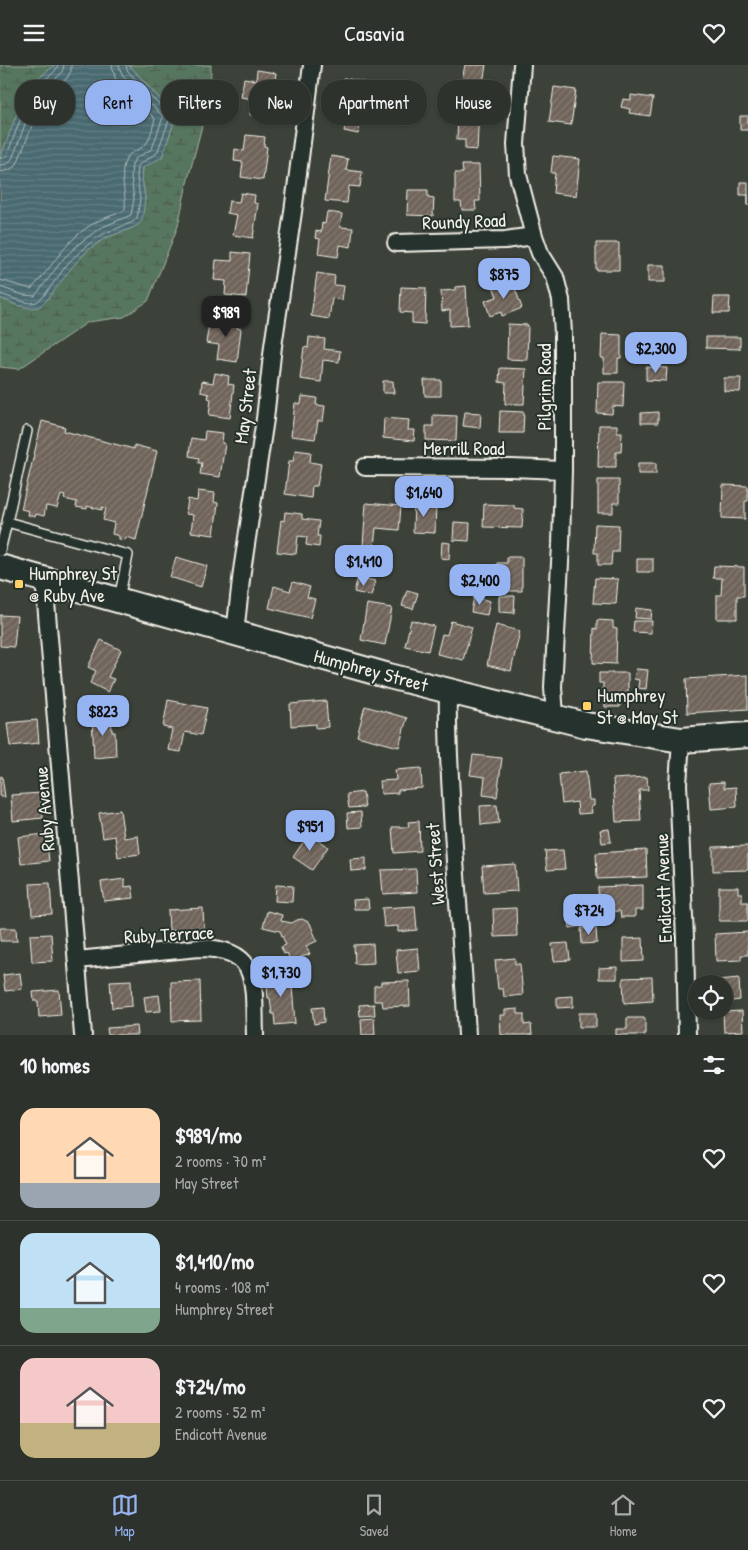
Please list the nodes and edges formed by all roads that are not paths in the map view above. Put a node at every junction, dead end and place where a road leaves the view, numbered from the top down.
1 (312, 65) edge
2 (522, 65) edge
3 (534, 237) junction
4 (396, 243) dead end
5 (26, 431) dead end
6 (365, 467) dead end
7 (563, 470) junction
8 (7, 521) junction
9 (0, 551) edge
10 (0, 567) edge
11 (44, 579) junction
12 (119, 600) junction
13 (235, 633) junction
14 (448, 690) junction
15 (555, 717) junction
16 (748, 735) edge
17 (682, 740) junction
18 (77, 960) junction
19 (84, 1035) edge
20 (255, 1035) edge
21 (467, 1035) edge
22 (687, 1035) edge

1 - 13 street, May Street
2 - 3 street, Pilgrim Road
3 - 4 street, Roundy Road
3 - 7 street, Pilgrim Road
5 - 8 lane
6 - 7 street, Merrill Road
7 - 15 street, Pilgrim Road
8 - 9 lane
8 - 12 lane
10 - 11 main road, Humphrey Street
11 - 12 main road, Humphrey Street
11 - 18 street, Ruby Avenue
12 - 13 main road, Humphrey Street
13 - 14 main road, Humphrey Street
14 - 15 main road, Humphrey Street
14 - 21 street, West Street
15 - 17 main road, Humphrey Street
16 - 17 main road, Humphrey Street
17 - 22 street, Endicott Avenue
18 - 19 street, Ruby Avenue
18 - 20 street, Ruby Terrace

